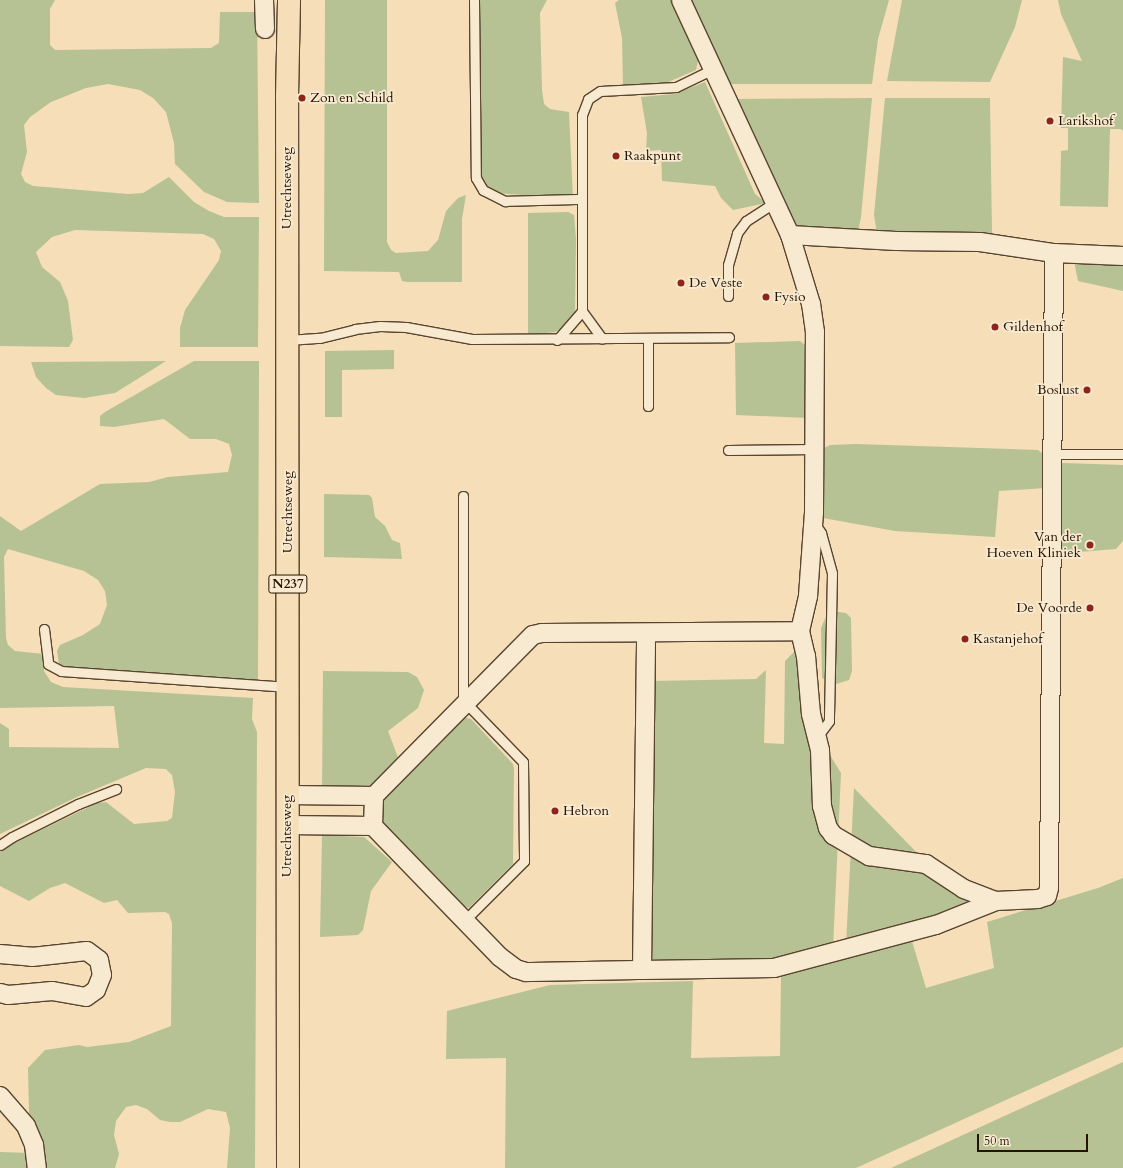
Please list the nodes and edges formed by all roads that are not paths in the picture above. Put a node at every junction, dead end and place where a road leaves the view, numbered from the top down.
1 (264, 0) edge
2 (289, 0) edge
3 (474, 0) edge
4 (681, 0) edge
5 (265, 29) dead end
6 (712, 69) junction
7 (582, 199) junction
8 (775, 202) junction
9 (790, 235) junction
10 (1054, 253) junction
11 (1123, 256) edge
12 (728, 296) dead end
13 (582, 311) junction
14 (729, 336) dead end
15 (648, 338) junction
16 (602, 339) junction
17 (288, 340) junction
18 (557, 340) junction
19 (648, 406) dead end
20 (815, 449) junction
21 (728, 450) dead end
22 (1054, 454) junction
23 (1123, 454) edge
24 (463, 496) dead end
25 (813, 522) junction
26 (44, 629) dead end
27 (800, 631) junction
28 (646, 634) junction
29 (288, 687) junction
30 (466, 702) junction
31 (817, 738) junction
32 (116, 789) dead end
33 (287, 795) junction
34 (374, 796) junction
35 (287, 824) junction
36 (373, 826) junction
37 (0, 846) edge
38 (996, 901) junction
39 (464, 921) junction
40 (0, 954) edge
41 (642, 970) junction
42 (0, 993) edge
43 (0, 1096) edge
44 (37, 1168) edge
45 (288, 1168) edge

1 - 5 street
2 - 17 main road, Utrechtseweg / N237
3 - 7 lane
4 - 6 street
6 - 7 lane
6 - 8 street
7 - 13 lane
8 - 9 street
8 - 12 lane
9 - 10 street
9 - 20 street
10 - 11 street
10 - 22 street
13 - 16 lane
13 - 18 lane
14 - 15 lane
15 - 16 lane
15 - 19 lane
16 - 18 lane
17 - 18 lane
17 - 29 main road, Utrechtseweg / N237
20 - 21 lane
20 - 25 street
22 - 23 lane
22 - 38 street
24 - 30 lane
25 - 27 street
25 - 31 lane
26 - 29 lane
27 - 28 street
27 - 31 street
28 - 30 street
28 - 41 street
29 - 33 main road, Utrechtseweg / N237
30 - 34 street
30 - 39 lane
31 - 38 street
32 - 37 lane
33 - 34 street
33 - 35 main road, Utrechtseweg / N237
34 - 36 street
35 - 36 street
35 - 45 main road, Utrechtseweg / N237
36 - 39 street
38 - 41 street
39 - 41 street
40 - 42 street
43 - 44 street

